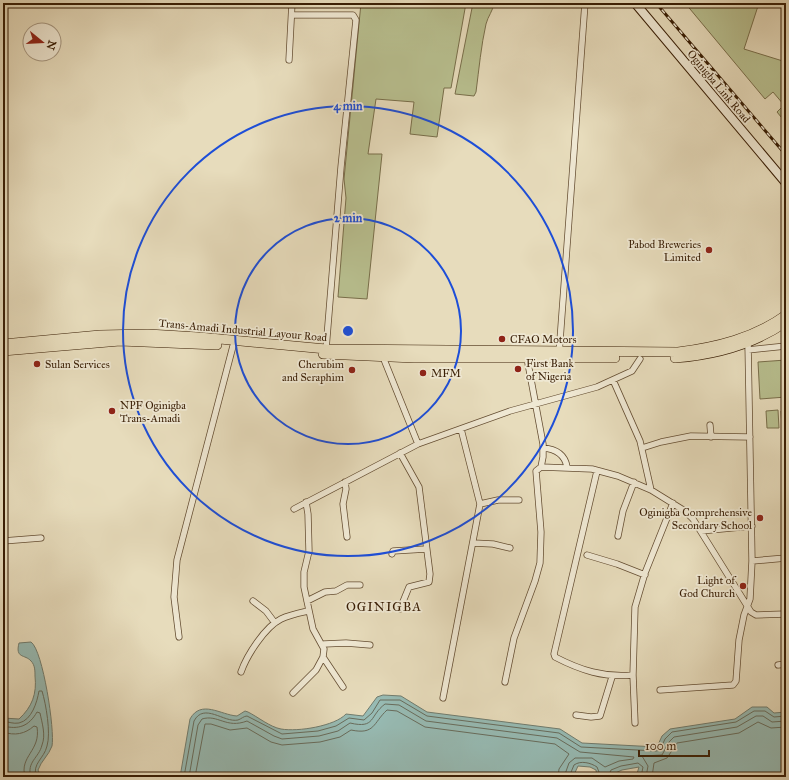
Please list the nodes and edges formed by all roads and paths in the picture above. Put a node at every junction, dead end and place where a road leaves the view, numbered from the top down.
1 (292, 3) edge
2 (585, 3) edge
3 (635, 3) edge
4 (292, 15) junction
5 (289, 60) dead end
6 (786, 183) edge
7 (786, 314) edge
8 (786, 322) edge
9 (100, 339) junction
10 (3, 344) edge
11 (232, 346) junction
12 (786, 346) edge
13 (748, 347) junction
14 (326, 349) junction
15 (3, 351) edge
16 (559, 355) junction
17 (383, 357) junction
18 (527, 358) junction
19 (640, 358) junction
20 (613, 380) junction
21 (534, 404) junction
22 (710, 425) dead end
23 (461, 429) junction
24 (711, 437) junction
25 (750, 437) junction
26 (418, 444) junction
27 (544, 448) junction
28 (642, 448) junction
29 (400, 453) junction
30 (541, 467) junction
31 (567, 467) junction
32 (597, 471) junction
33 (344, 482) junction
34 (634, 482) junction
35 (651, 490) junction
36 (519, 500) dead end
37 (306, 502) junction
38 (673, 503) junction
39 (480, 504) junction
40 (294, 509) dead end
41 (752, 526) junction
42 (701, 531) junction
43 (618, 536) dead end
44 (346, 537) dead end
45 (41, 538) dead end
46 (3, 541) edge
47 (473, 543) junction
48 (510, 548) dead end
49 (426, 549) junction
50 (392, 554) dead end
51 (587, 555) dead end
52 (786, 558) edge
53 (752, 561) junction
54 (645, 575) junction
55 (360, 585) dead end
56 (252, 601) dead end
57 (306, 601) junction
58 (746, 607) junction
59 (400, 609) dead end
60 (308, 611) junction
61 (786, 614) edge
62 (276, 623) junction
63 (179, 637) dead end
64 (324, 644) junction
65 (370, 645) dead end
66 (323, 657) junction
67 (786, 664) edge
68 (778, 665) dead end
69 (241, 672) dead end
70 (633, 675) junction
71 (612, 677) junction
72 (505, 682) dead end
73 (342, 687) dead end
74 (660, 690) dead end
75 (293, 693) dead end
76 (443, 698) dead end
77 (576, 714) dead end
78 (635, 723) dead end

1 - 4 street
2 - 16 street
3 - 6 street, Oginigba Link Road
4 - 5 street
4 - 14 street
7 - 16 main road, Trans-Amadi Industrial Layour Road
8 - 13 main road, Trans-Amadi Industrial Layour Road
9 - 10 main road, Trans-Amadi Industrial Layour Road
9 - 11 main road, Trans-Amadi Industrial Layour Road
9 - 14 main road, Trans-Amadi Industrial Layour Road
9 - 15 main road, Trans-Amadi Industrial Layour Road
11 - 17 main road, Trans-Amadi Industrial Layour Road
11 - 63 street
12 - 13 street
13 - 19 main road, Trans-Amadi Industrial Layour Road
13 - 25 street
14 - 16 main road, Trans-Amadi Industrial Layour Road
16 - 18 main road, Trans-Amadi Industrial Layour Road
16 - 19 main road, Trans-Amadi Industrial Layour Road
17 - 18 main road, Trans-Amadi Industrial Layour Road
17 - 26 street
18 - 21 street
19 - 20 street
20 - 21 street
20 - 28 street
21 - 23 street
21 - 27 street
22 - 24 street
23 - 26 street
23 - 39 street
24 - 25 street
24 - 28 street
25 - 41 street
26 - 29 street
27 - 30 street
27 - 31 street
28 - 35 street
29 - 33 street
29 - 49 street
30 - 31 street
30 - 72 street
31 - 32 street
32 - 34 street
32 - 71 street
33 - 37 street
33 - 44 street
34 - 35 street
34 - 43 street
35 - 38 street
36 - 39 street
37 - 40 street
37 - 57 street
38 - 42 street
38 - 54 street
39 - 47 street
41 - 42 street
41 - 53 street
42 - 58 street
45 - 46 street
47 - 48 street
47 - 76 street
49 - 50 street
49 - 59 street
51 - 54 street
52 - 53 street
53 - 58 street
54 - 70 street
55 - 57 street
56 - 62 street
57 - 60 street
58 - 61 street
58 - 74 street
60 - 62 street
60 - 64 street
62 - 69 street
64 - 65 street
64 - 66 street
66 - 73 street
66 - 75 street
67 - 68 street
70 - 71 street
70 - 78 street
71 - 77 street

